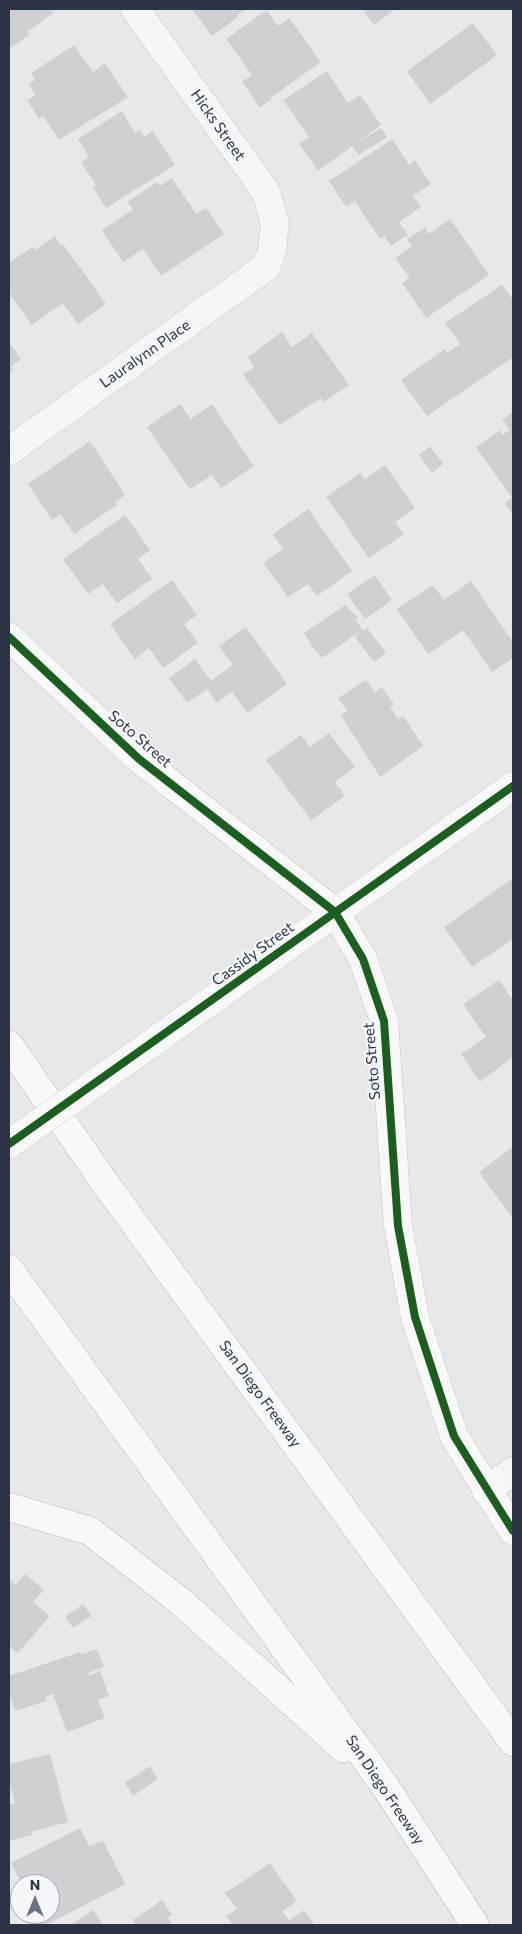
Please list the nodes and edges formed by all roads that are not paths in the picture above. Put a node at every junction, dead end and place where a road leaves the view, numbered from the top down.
1 (135, 9) edge
2 (272, 251) joint
3 (9, 451) edge
4 (9, 637) edge
5 (513, 786) edge
6 (335, 912) junction
7 (9, 1045) edge
8 (9, 1144) edge
9 (9, 1269) edge
10 (513, 1471) edge
11 (486, 1490) junction
12 (9, 1507) edge
13 (513, 1531) edge
14 (452, 1656) junction
15 (513, 1712) edge
16 (513, 1742) edge
17 (385, 1786) junction
18 (476, 1925) edge

1 - 2 street, Hicks Street
2 - 3 street, Lauralynn Place
4 - 6 main road, Soto Street
5 - 6 main road, Cassidy Street
6 - 8 main road, Cassidy Street, bridge
6 - 11 main road, Soto Street
7 - 14 main road, San Diego Freeway
9 - 17 main road, San Diego Freeway
10 - 11 street
11 - 13 main road, Soto Street
12 - 17 main road
14 - 15 main road
14 - 16 main road, San Diego Freeway
17 - 18 main road, San Diego Freeway

